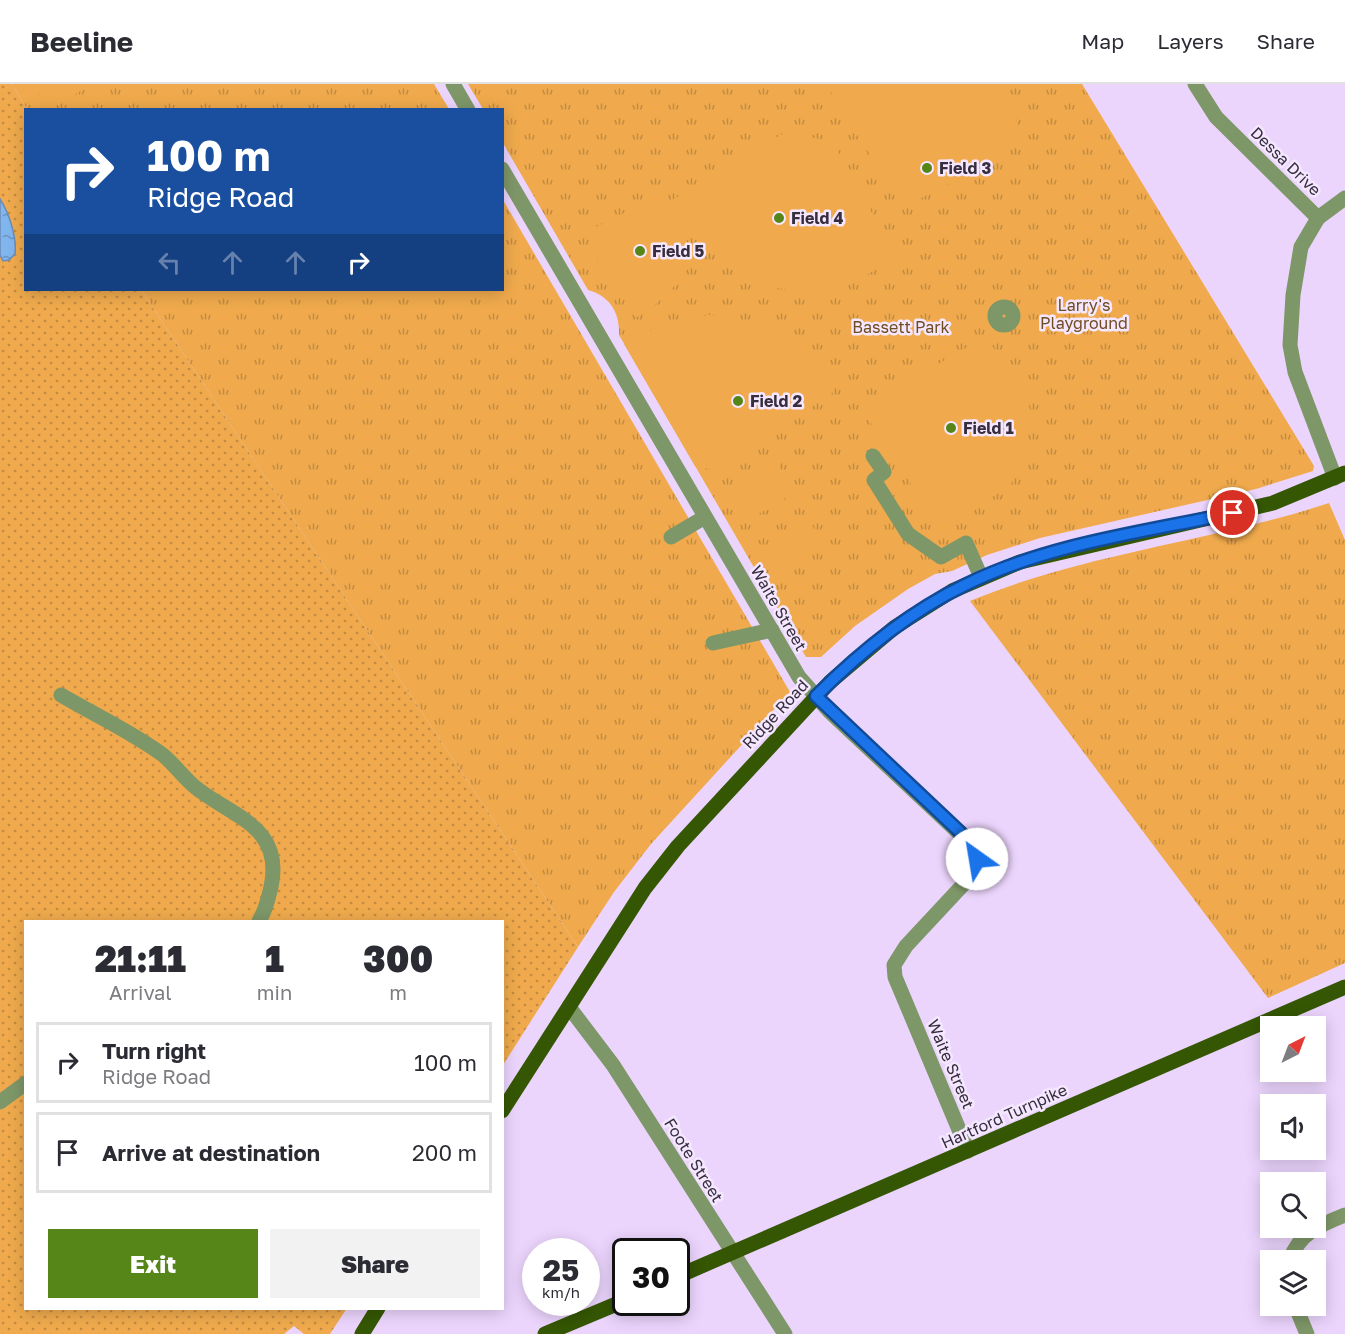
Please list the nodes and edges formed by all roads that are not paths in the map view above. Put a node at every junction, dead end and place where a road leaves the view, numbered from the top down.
1 (453, 84) edge
2 (1195, 84) edge
3 (467, 108) edge
4 (504, 172) edge
5 (1345, 198) edge
6 (1318, 218) junction
7 (873, 456) dead end
8 (1340, 476) edge
9 (705, 517) junction
10 (671, 537) dead end
11 (981, 577) junction
12 (771, 630) junction
13 (713, 643) dead end
14 (61, 695) dead end
15 (816, 696) junction
16 (259, 920) edge
17 (1345, 987) edge
18 (569, 1007) junction
19 (24, 1084) edge
20 (0, 1102) edge
21 (504, 1108) edge
22 (968, 1151) junction
23 (1345, 1215) edge
24 (1295, 1250) edge
25 (732, 1253) junction
26 (690, 1271) edge
27 (612, 1305) edge
28 (377, 1310) edge
29 (1300, 1316) edge
30 (362, 1334) edge
31 (545, 1334) edge
32 (785, 1334) edge
33 (1307, 1334) edge

1 - 3 street
2 - 6 street, Dessa Drive
4 - 9 street, Waite Street
5 - 6 street
6 - 8 street, Dessa Drive
7 - 11 street
8 - 11 main road, Ridge Road
9 - 10 street
9 - 12 street, Waite Street
11 - 15 main road, Ridge Road
12 - 13 street
12 - 15 street, Waite Street
14 - 16 street
15 - 18 main road, Ridge Road
15 - 22 street, Waite Street
17 - 22 main road, Hartford Turnpike
18 - 21 main road, Ridge Road
18 - 25 street, Foote Street
19 - 20 street
22 - 25 main road, Hartford Turnpike
23 - 24 street
25 - 26 main road, Hartford Turnpike
25 - 32 street, Foote Street
27 - 31 main road
28 - 30 main road
29 - 33 street

